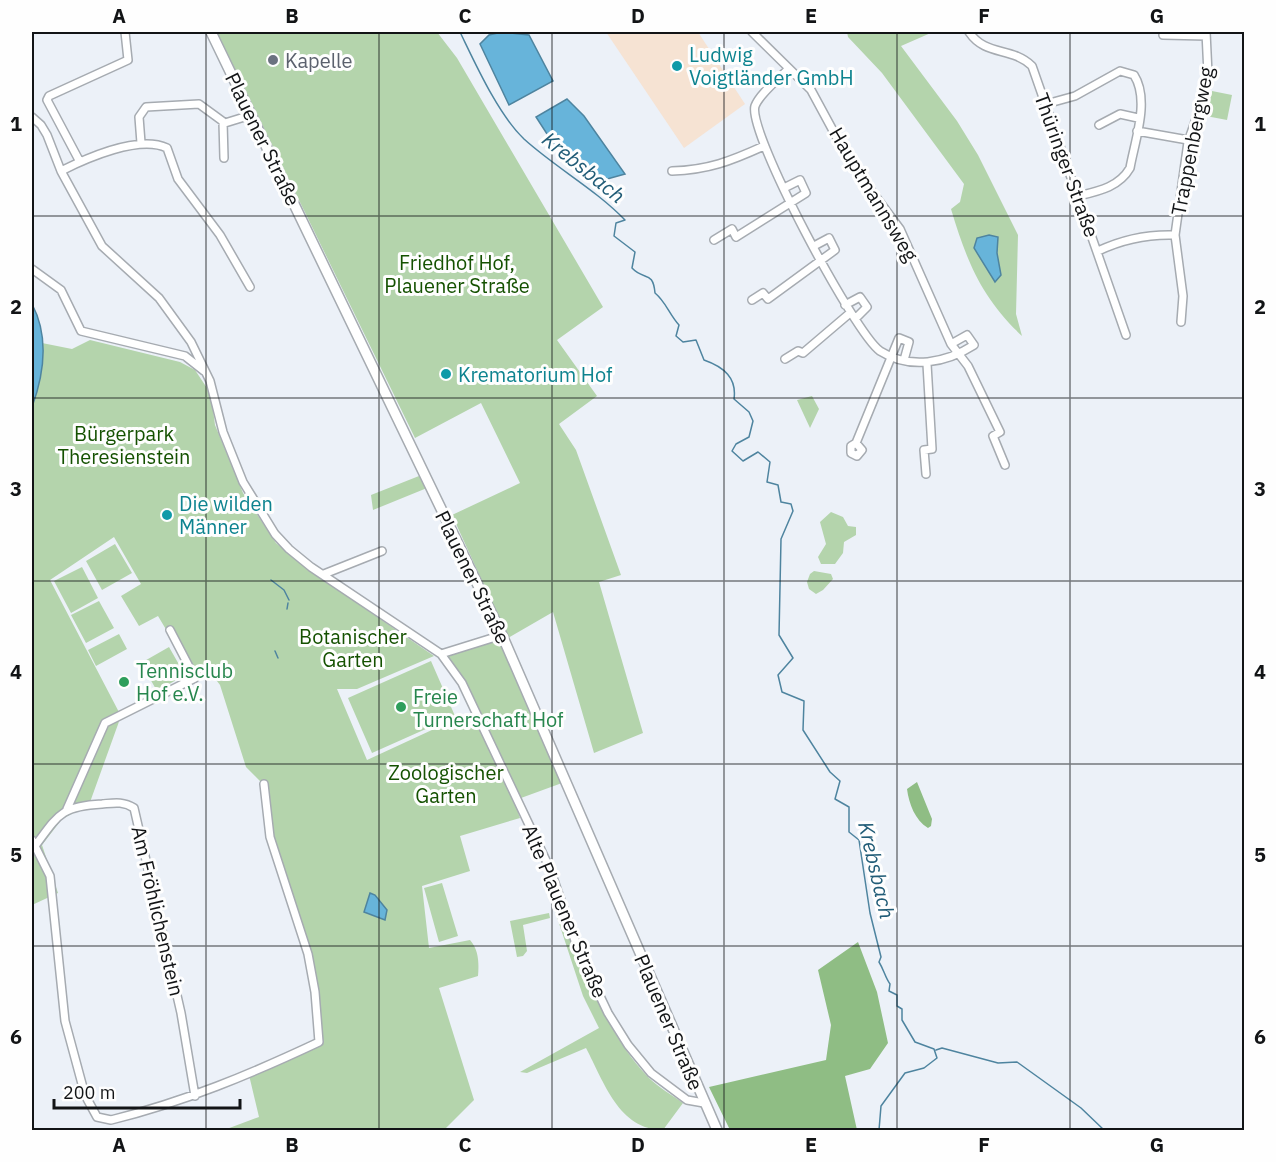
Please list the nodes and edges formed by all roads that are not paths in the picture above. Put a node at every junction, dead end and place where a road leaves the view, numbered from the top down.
1 (125, 32) edge
2 (210, 32) edge
3 (752, 32) edge
4 (969, 32) edge
5 (1206, 34) edge
6 (1162, 36) dead end
7 (788, 69) junction
8 (1046, 104) junction
9 (251, 115) junction
10 (32, 117) edge
11 (1138, 118) junction
12 (223, 122) junction
13 (1099, 125) dead end
14 (1137, 131) junction
15 (1188, 140) junction
16 (141, 143) junction
17 (764, 146) junction
18 (224, 158) dead end
19 (80, 162) junction
20 (61, 171) junction
21 (672, 171) dead end
22 (784, 188) junction
23 (1078, 196) junction
24 (791, 201) junction
25 (1175, 235) junction
26 (714, 240) dead end
27 (814, 246) junction
28 (1098, 251) junction
29 (821, 260) junction
30 (32, 268) edge
31 (250, 286) dead end
32 (752, 300) dead end
33 (845, 305) junction
34 (852, 316) junction
35 (1181, 322) dead end
36 (1126, 335) dead end
37 (951, 344) junction
38 (959, 355) junction
39 (892, 356) junction
40 (785, 359) dead end
41 (904, 360) junction
42 (927, 364) junction
43 (210, 381) junction
44 (856, 443) dead end
45 (1005, 465) dead end
46 (926, 474) dead end
47 (382, 551) dead end
48 (324, 574) junction
49 (170, 630) dead end
50 (502, 635) junction
51 (441, 654) junction
52 (264, 784) dead end
53 (67, 809) junction
54 (33, 843) edge
55 (195, 1096) junction
56 (704, 1103) junction
57 (716, 1127) edge
58 (723, 1131) edge

1 - 19 street
2 - 9 main road, Plauener Straße
3 - 7 street, Hauptmannsweg
4 - 8 street, Thüringer Straße
5 - 6 street
5 - 15 street, Trappenbergweg
7 - 17 street
7 - 37 street, Hauptmannsweg
8 - 11 street
8 - 23 street, Thüringer Straße
9 - 12 street
9 - 50 main road, Plauener Straße
10 - 20 street, Alte Plauener Straße
11 - 13 street
11 - 14 street
12 - 16 street
12 - 18 street
14 - 15 street
14 - 23 street
15 - 25 street, Trappenbergweg
16 - 19 street
16 - 31 street
17 - 21 street
17 - 22 street
19 - 20 street
20 - 43 street, Alte Plauener Straße
22 - 24 street
22 - 24 street
23 - 28 street, Thüringer Straße
24 - 26 street
24 - 27 street
25 - 28 street
25 - 35 street, Trappenbergweg
27 - 29 street
27 - 29 street
28 - 36 street, Thüringer Straße
29 - 32 street
29 - 33 street
30 - 43 street
33 - 34 street
33 - 34 street
34 - 39 street
34 - 40 street
37 - 38 street, Hauptmannsweg
37 - 38 street
38 - 42 street
38 - 45 street, Hauptmannsweg
39 - 41 street
39 - 41 street
39 - 44 street
41 - 42 street
42 - 46 street
43 - 48 street, Alte Plauener Straße
47 - 48 street
48 - 51 street, Alte Plauener Straße
49 - 53 street
50 - 51 street
50 - 56 main road, Plauener Straße
51 - 56 street, Alte Plauener Straße
52 - 55 street
53 - 54 street
53 - 55 street, Am Fröhlichenstein
54 - 55 street
56 - 57 main road, Plauener Straße
57 - 58 street

